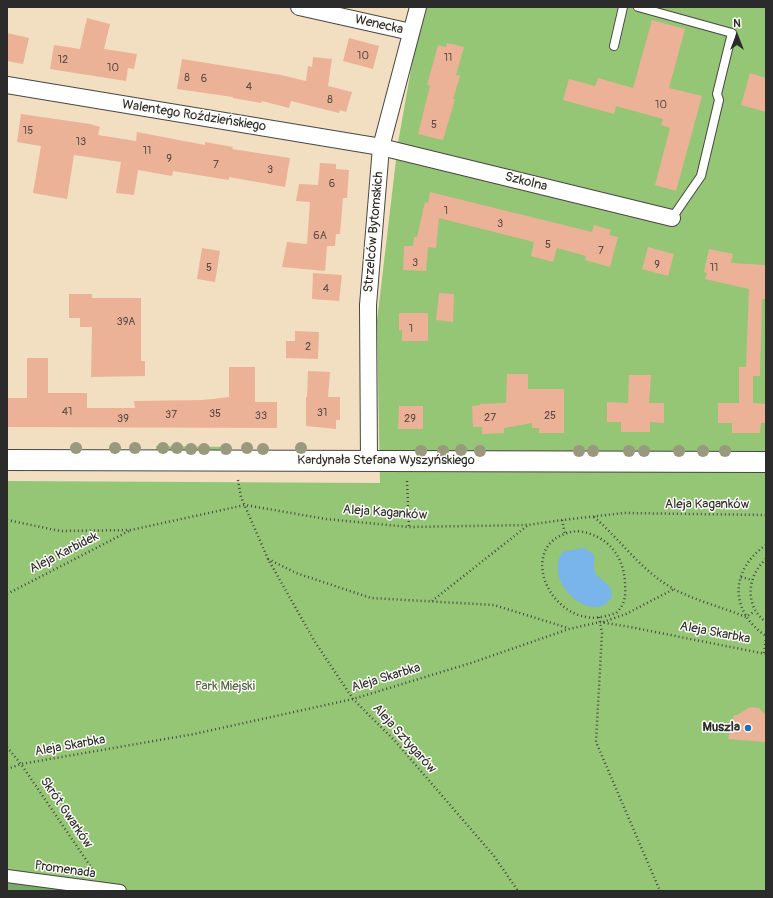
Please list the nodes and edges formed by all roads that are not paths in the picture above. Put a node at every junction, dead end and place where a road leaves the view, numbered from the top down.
1 (299, 7) edge
2 (418, 7) edge
3 (623, 7) edge
4 (638, 7) edge
5 (411, 32) junction
6 (614, 46) dead end
7 (7, 85) edge
8 (381, 146) junction
9 (672, 218) joint
10 (7, 460) edge
11 (369, 462) junction
12 (766, 462) edge
13 (7, 876) edge
14 (107, 890) edge
15 (120, 891) edge

1 - 5 street, Wenecka
2 - 5 street, Strzelców Bytomskich
3 - 6 lane
4 - 9 lane
5 - 8 street, Strzelców Bytomskich
7 - 8 street, Walentego Roździeńskiego
8 - 9 street, Szkolna
8 - 11 street, Strzelców Bytomskich
10 - 11 street, Kardynała Stefana Wyszyńskiego
11 - 12 street, Kardynała Stefana Wyszyńskiego
13 - 14 street, Promenada
14 - 15 street, Promenada

